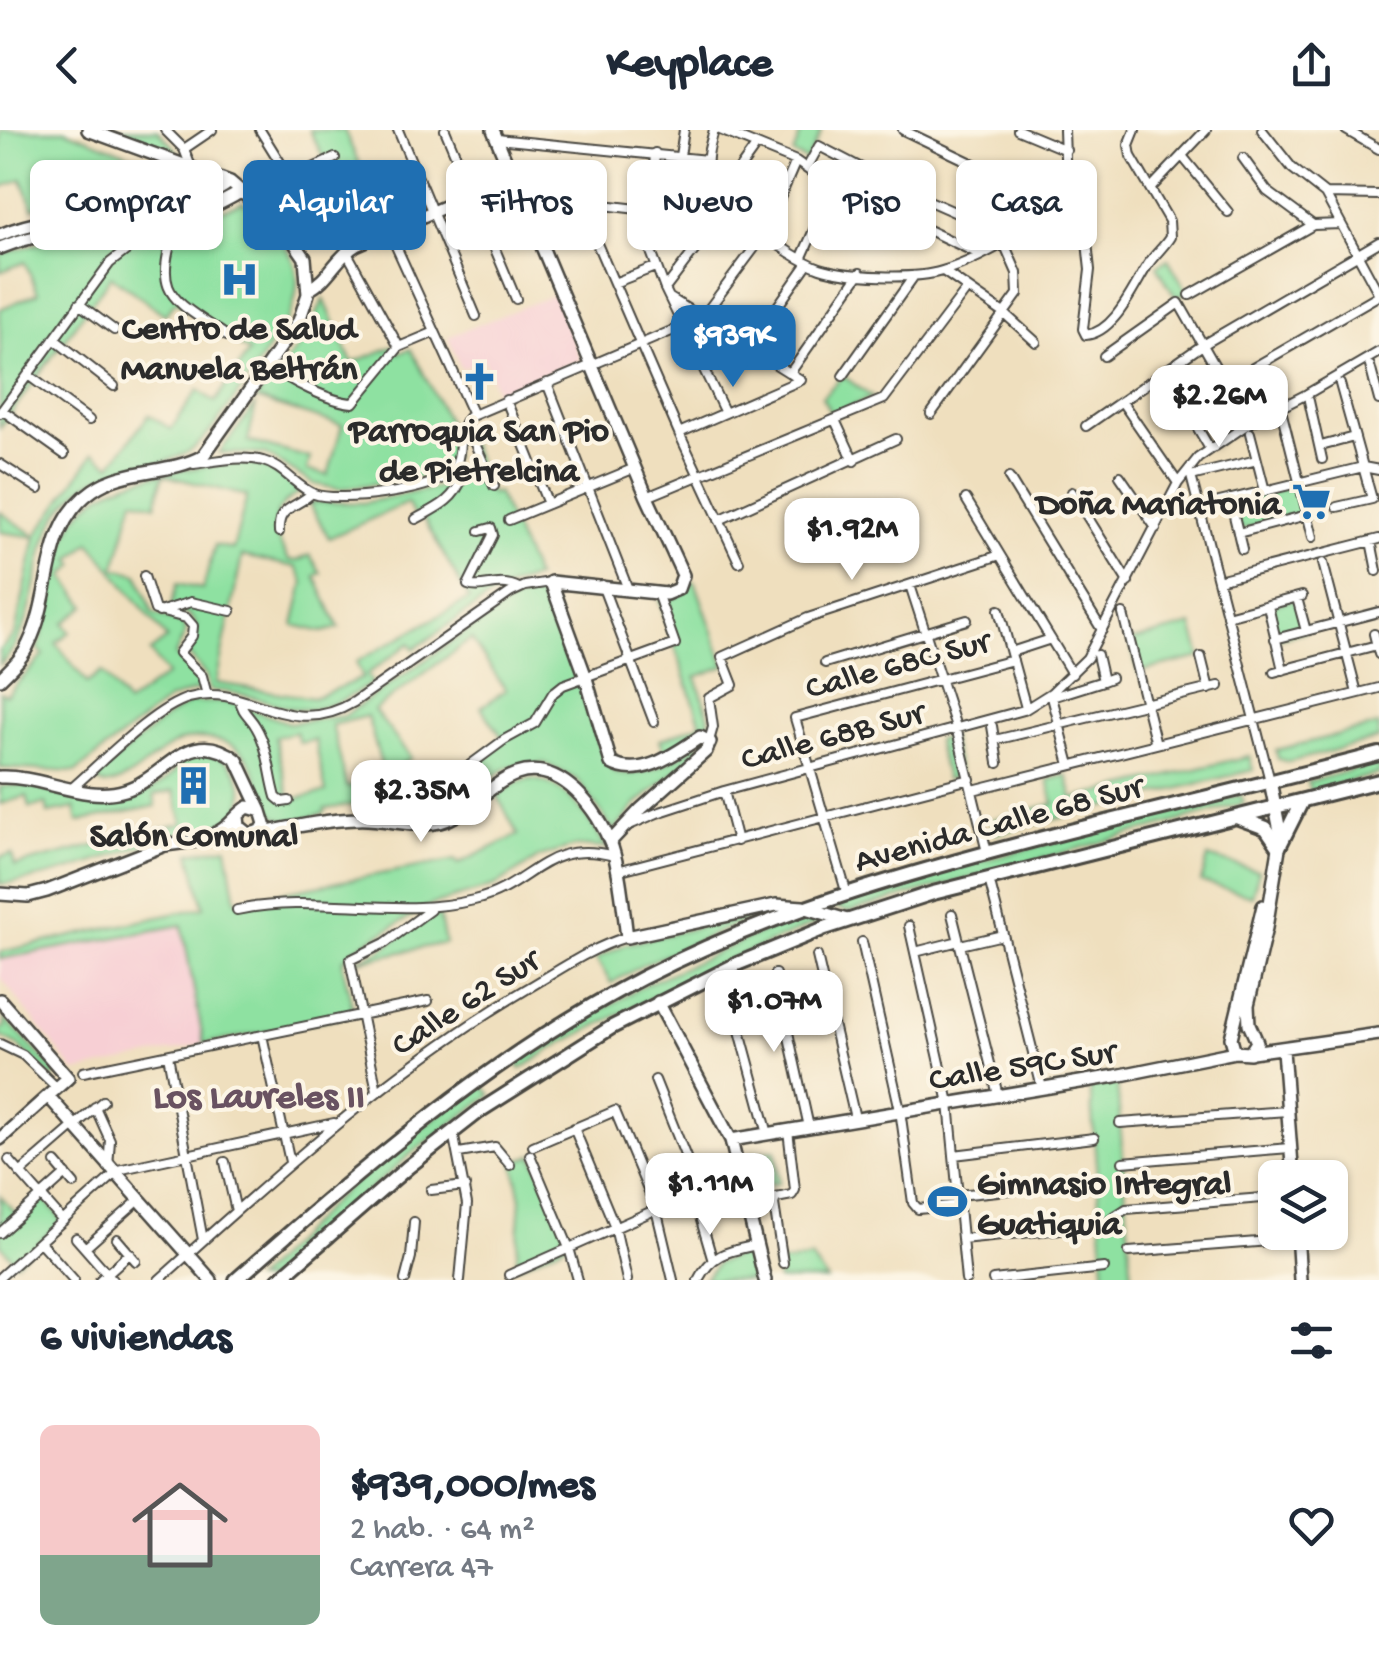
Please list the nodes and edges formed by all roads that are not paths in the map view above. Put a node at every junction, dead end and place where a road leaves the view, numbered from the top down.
1 (88, 130) edge
2 (165, 130) edge
3 (212, 130) edge
4 (260, 130) edge
5 (398, 130) edge
6 (446, 130) edge
7 (684, 130) edge
8 (717, 130) edge
9 (902, 130) edge
10 (931, 130) edge
11 (1018, 130) edge
12 (1064, 130) edge
13 (1135, 130) edge
14 (1206, 130) edge
15 (1262, 130) edge
16 (1346, 130) edge
17 (496, 133) edge
18 (177, 135) edge
19 (925, 142) junction
20 (756, 146) junction
21 (184, 148) junction
22 (1379, 149) edge
23 (1066, 150) junction
24 (655, 153) junction
25 (680, 156) junction
26 (335, 158) dead end
27 (1183, 158) junction
28 (1243, 158) dead end
29 (172, 160) edge
30 (188, 160) edge
31 (279, 160) edge
32 (330, 160) edge
33 (458, 160) edge
34 (506, 160) edge
35 (655, 160) edge
36 (707, 160) joint
37 (746, 160) edge
38 (812, 160) edge
39 (846, 160) edge
40 (964, 160) edge
41 (1066, 160) edge
42 (796, 161) junction
43 (808, 168) edge
44 (223, 179) edge
45 (788, 179) edge
46 (230, 182) junction
47 (1151, 188) junction
48 (243, 191) edge
49 (1325, 194) junction
50 (1379, 194) edge
51 (446, 206) edge
52 (432, 212) junction
53 (1228, 212) dead end
54 (426, 215) edge
55 (1341, 224) junction
56 (1314, 225) junction
57 (936, 233) edge
58 (0, 234) edge
59 (30, 237) edge
60 (1379, 242) edge
61 (0, 248) edge
62 (788, 249) edge
63 (128, 250) edge
64 (170, 250) edge
65 (299, 250) edge
66 (397, 250) edge
67 (495, 250) edge
68 (543, 250) edge
69 (600, 250) edge
70 (650, 250) edge
71 (696, 250) edge
72 (752, 250) edge
73 (809, 250) edge
74 (986, 250) edge
75 (1010, 250) edge
76 (1088, 250) edge
77 (346, 251) joint
78 (1357, 252) junction
79 (979, 254) junction
80 (805, 260) junction
81 (655, 267) junction
82 (942, 271) junction
83 (860, 273) junction
84 (914, 276) junction
85 (614, 283) junction
86 (967, 288) junction
87 (308, 290) junction
88 (1378, 291) edge
89 (667, 293) junction
90 (1190, 295) dead end
91 (516, 300) dead end
92 (79, 304) junction
93 (1005, 314) junction
94 (476, 316) dead end
95 (702, 318) junction
96 (684, 328) junction
97 (114, 330) dead end
98 (436, 332) junction
99 (227, 336) dead end
100 (54, 340) junction
101 (1036, 342) dead end
102 (1204, 344) junction
103 (640, 345) junction
104 (400, 347) junction
105 (749, 347) junction
106 (1379, 352) edge
107 (1104, 356) dead end
108 (592, 363) junction
109 (270, 366) junction
110 (1370, 366) dead end
111 (1164, 372) junction
112 (790, 373) junction
113 (28, 375) junction
114 (843, 376) dead end
115 (546, 383) junction
116 (1227, 383) junction
117 (1340, 384) dead end
118 (114, 386) dead end
119 (14, 394) junction
120 (0, 396) edge
121 (506, 400) junction
122 (1379, 400) edge
123 (1309, 401) dead end
124 (1122, 402) junction
125 (1, 412) edge
126 (726, 413) junction
127 (474, 414) junction
128 (932, 414) dead end
129 (1282, 414) dead end
130 (89, 420) dead end
131 (835, 420) junction
132 (465, 422) junction
133 (1086, 426) dead end
134 (1249, 428) junction
135 (679, 434) junction
136 (1354, 437) junction
137 (896, 438) dead end
138 (1321, 446) junction
139 (1210, 449) junction
140 (64, 454) dead end
141 (1218, 456) dead end
142 (1322, 459) dead end
143 (854, 460) junction
144 (1257, 460) junction
145 (0, 464) edge
146 (182, 465) junction
147 (455, 466) junction
148 (1363, 467) junction
149 (635, 468) junction
150 (1220, 469) junction
151 (1379, 470) edge
152 (699, 476) junction
153 (1120, 476) dead end
154 (1009, 478) dead end
155 (1178, 483) junction
156 (1299, 483) junction
157 (494, 486) dead end
158 (588, 488) junction
159 (39, 489) dead end
160 (1265, 491) junction
161 (1072, 492) dead end
162 (312, 493) junction
163 (647, 497) junction
164 (966, 499) dead end
165 (1230, 499) junction
166 (548, 504) junction
167 (1198, 507) junction
168 (1338, 508) dead end
169 (1308, 516) junction
170 (416, 519) dead end
171 (509, 520) dead end
172 (720, 520) junction
173 (1156, 528) junction
174 (480, 530) dead end
175 (278, 532) dead end
176 (1238, 532) junction
177 (1313, 538) dead end
178 (1375, 540) edge
179 (1242, 548) dead end
180 (1000, 554) junction
181 (739, 562) dead end
182 (1323, 564) dead end
183 (1377, 571) edge
184 (144, 576) dead end
185 (1218, 580) junction
186 (550, 582) junction
187 (1128, 582) junction
188 (602, 585) junction
189 (910, 585) junction
190 (519, 588) junction
191 (628, 589) junction
192 (657, 593) junction
193 (1268, 606) junction
194 (999, 610) dead end
195 (230, 611) dead end
196 (159, 612) junction
197 (1379, 612) edge
198 (1123, 614) dead end
199 (1227, 616) junction
200 (968, 620) dead end
201 (1338, 622) junction
202 (1102, 630) junction
203 (1306, 631) junction
204 (928, 634) junction
205 (1374, 634) dead end
206 (1051, 639) junction
207 (1276, 639) junction
208 (1378, 649) edge
209 (1346, 654) junction
210 (1097, 655) dead end
211 (1012, 656) junction
212 (1201, 657) dead end
213 (630, 660) junction
214 (825, 662) dead end
215 (1072, 674) junction
216 (585, 675) junction
217 (0, 679) edge
218 (942, 680) junction
219 (1379, 688) edge
220 (1357, 693) junction
221 (207, 695) junction
222 (1051, 695) junction
223 (240, 700) junction
224 (1146, 704) junction
225 (1026, 708) junction
226 (1254, 719) junction
227 (654, 722) dead end
228 (992, 726) dead end
229 (1060, 726) junction
230 (956, 727) junction
231 (995, 740) junction
232 (709, 741) junction
233 (1156, 744) junction
234 (1379, 754) edge
235 (998, 763) dead end
236 (470, 765) dead end
237 (1070, 765) junction
238 (811, 767) junction
239 (0, 777) edge
240 (247, 778) junction
241 (970, 779) junction
242 (1270, 781) junction
243 (1379, 781) edge
244 (72, 788) junction
245 (973, 790) junction
246 (724, 791) junction
247 (289, 800) dead end
248 (1302, 800) junction
249 (1277, 807) junction
250 (263, 813) junction
251 (240, 815) junction
252 (825, 817) junction
253 (1232, 818) junction
254 (626, 826) junction
255 (295, 827) junction
256 (253, 834) junction
257 (201, 838) junction
258 (737, 841) junction
259 (610, 842) junction
260 (1279, 848) junction
261 (987, 852) junction
262 (614, 856) junction
263 (618, 871) junction
264 (989, 879) junction
265 (871, 884) junction
266 (1270, 888) junction
267 (846, 892) junction
268 (0, 894) edge
269 (432, 908) junction
270 (803, 908) junction
271 (879, 909) junction
272 (237, 910) dead end
273 (952, 914) dead end
274 (847, 920) junction
275 (909, 926) dead end
276 (1003, 934) junction
277 (627, 937) junction
278 (862, 942) dead end
279 (960, 943) junction
280 (915, 952) junction
281 (817, 956) dead end
282 (775, 974) dead end
283 (730, 994) dead end
284 (0, 1000) edge
285 (428, 1001) dead end
286 (658, 1002) junction
287 (360, 1015) junction
288 (1251, 1030) junction
289 (1379, 1034) edge
290 (262, 1036) junction
291 (1231, 1038) junction
292 (0, 1044) edge
293 (1283, 1050) junction
294 (1235, 1052) junction
295 (1252, 1052) junction
296 (168, 1055) junction
297 (1203, 1060) junction
298 (497, 1066) junction
299 (83, 1072) dead end
300 (655, 1080) dead end
301 (524, 1081) junction
302 (1042, 1088) junction
303 (377, 1091) junction
304 (53, 1092) junction
305 (998, 1095) junction
306 (949, 1103) junction
307 (900, 1110) junction
308 (1288, 1111) junction
309 (855, 1118) junction
310 (338, 1122) junction
311 (1120, 1122) dead end
312 (74, 1126) junction
313 (809, 1126) junction
314 (574, 1128) junction
315 (452, 1130) junction
316 (788, 1130) junction
317 (284, 1134) junction
318 (768, 1134) junction
319 (1094, 1138) dead end
320 (0, 1139) edge
321 (732, 1140) junction
322 (1290, 1148) junction
323 (459, 1152) junction
324 (954, 1154) junction
325 (187, 1156) junction
326 (9, 1160) dead end
327 (1291, 1160) edge
328 (225, 1162) dead end
329 (290, 1162) junction
330 (1122, 1162) dead end
331 (56, 1163) dead end
332 (510, 1165) dead end
333 (111, 1171) junction
334 (740, 1172) junction
335 (20, 1173) junction
336 (66, 1174) junction
337 (1097, 1181) dead end
338 (74, 1184) dead end
339 (465, 1186) junction
340 (431, 1190) dead end
341 (699, 1190) junction
342 (41, 1196) junction
343 (1258, 1198) edge
344 (958, 1200) junction
345 (138, 1201) junction
346 (696, 1204) dead end
347 (656, 1209) junction
348 (236, 1211) junction
349 (63, 1221) junction
350 (414, 1222) dead end
351 (616, 1227) junction
352 (0, 1233) edge
353 (76, 1238) dead end
354 (118, 1239) dead end
355 (962, 1239) junction
356 (204, 1240) junction
357 (1258, 1240) edge
358 (40, 1242) junction
359 (757, 1246) junction
360 (84, 1248) junction
361 (569, 1248) junction
362 (1298, 1250) edge
363 (1130, 1252) dead end
364 (188, 1254) junction
365 (712, 1258) junction
366 (783, 1262) dead end
367 (1104, 1268) dead end
368 (509, 1275) dead end
369 (0, 1277) edge
370 (107, 1278) edge
371 (74, 1280) edge
372 (159, 1280) edge
373 (211, 1280) edge
374 (236, 1280) edge
375 (278, 1280) edge
376 (405, 1280) edge
377 (460, 1280) edge
378 (578, 1280) edge
379 (627, 1280) edge
380 (673, 1280) edge
381 (698, 1280) edge
382 (765, 1280) edge
383 (966, 1280) edge
384 (992, 1280) edge
385 (1300, 1280) edge

1 - 29 street
2 - 18 street
3 - 21 street
4 - 31 street
5 - 52 street
6 - 33 street
7 - 25 street
8 - 20 street
8 - 36 street
9 - 19 street
10 - 19 street
11 - 23 street
12 - 23 street
13 - 47 street
14 - 27 street
15 - 49 street
16 - 22 street
17 - 24 street
17 - 34 street
18 - 21 street
19 - 40 street
20 - 37 street
20 - 42 street
21 - 30 street
23 - 41 street
24 - 25 street
24 - 35 street
25 - 36 street
26 - 32 street
27 - 47 street
27 - 53 street
28 - 56 street
38 - 39 street
42 - 43 street
42 - 45 street
44 - 46 street
46 - 48 street
46 - 58 street
47 - 76 street
49 - 50 street
49 - 55 street
51 - 52 street
52 - 54 street
52 - 94 street
55 - 56 street
55 - 78 street
56 - 90 street
57 - 79 street
59 - 61 street
60 - 78 street
62 - 80 street
63 - 92 street
64 - 99 street
65 - 87 street
66 - 98 street
67 - 91 street
68 - 108 street
69 - 85 street
70 - 81 street
71 - 89 street
72 - 95 street
73 - 80 street
74 - 79 street
75 - 93 street
77 - 87 street
77 - 104 street
78 - 88 street
78 - 102 street
79 - 82 street
80 - 83 street
80 - 105 street
81 - 85 street
81 - 89 street
82 - 84 street
82 - 86 street
83 - 84 street
83 - 112 street
84 - 114 street
85 - 103 street
86 - 93 street
86 - 131 street
87 - 109 street
88 - 116 street
89 - 95 street
89 - 96 street
92 - 97 street
92 - 100 street
93 - 101 street
93 - 128 street
95 - 96 street
95 - 105 street
96 - 103 street
96 - 126 street
98 - 104 street
98 - 127 street
100 - 113 street
100 - 118 street
102 - 107 street
102 - 111 street
102 - 116 street
103 - 108 street
103 - 135 street
104 - 109 street
105 - 112 street
106 - 134 street
108 - 115 street
108 - 149 street
109 - 146 street
110 - 122 street
111 - 124 street
111 - 139 street
112 - 126 street
113 - 119 street
113 - 130 street
115 - 121 street
115 - 158 street
116 - 134 street
117 - 136 street
119 - 120 street
119 - 125 street
121 - 127 street
121 - 166 street
123 - 138 street
124 - 133 street
124 - 155 street
125 - 140 street
126 - 135 street
127 - 132 street
129 - 156 street
131 - 143 street
131 - 152 street
132 - 147 street
132 - 157 street
134 - 139 street
134 - 144 street
135 - 152 street
136 - 138 street
136 - 148 street
137 - 143 street
138 - 142 street
139 - 155 street
141 - 150 street
143 - 172 street
144 - 150 street
144 - 160 street
145 - 159 street
146 - 162 street
146 - 217 street
147 - 162 street
147 - 170 street
148 - 151 street
148 - 156 street
148 - 168 street
149 - 158 street
149 - 163 street
150 - 167 street
152 - 163 street
152 - 172 street
153 - 173 street
154 - 202 street
155 - 173 street
156 - 160 street
156 - 169 street
158 - 166 street
158 - 191 street
160 - 165 street
161 - 187 street
162 - 175 street
163 - 192 street
164 - 180 street
165 - 167 street
165 - 176 street
166 - 171 street
167 - 185 street
169 - 176 street
169 - 177 street
172 - 181 street
173 - 187 street
174 - 190 street
176 - 179 street
178 - 183 street
178 - 185 street
180 - 189 street
180 - 206 street
182 - 201 street
184 - 196 street
185 - 199 street
186 - 188 street
186 - 190 street
186 - 216 street
187 - 202 street
188 - 191 street
188 - 213 street
189 - 204 street
189 - 232 street
190 - 223 street
191 - 192 street
192 - 213 street
193 - 199 street
193 - 203 street
193 - 207 street
194 - 211 street
195 - 196 street
196 - 221 street
197 - 201 street
198 - 224 street
199 - 226 street
200 - 204 street
201 - 203 street
201 - 209 street
202 - 215 street
203 - 207 street
204 - 214 street
204 - 218 street
205 - 208 street
206 - 211 street, Calle 68C Sur
206 - 215 street
207 - 209 street
208 - 209 street
209 - 220 street
210 - 222 street, Calle 68B Sur
211 - 218 street, Calle 68C Sur
211 - 225 street
212 - 224 street
213 - 216 street
213 - 227 street
215 - 222 street
216 - 232 street, Calle 68B Sur
216 - 236 street
218 - 230 street
218 - 238 street, Calle 68C Sur
219 - 220 street
220 - 226 street
221 - 223 street
221 - 244 street
222 - 225 street, Calle 68B Sur
222 - 229 street
223 - 247 street
224 - 229 street
224 - 233 street
225 - 230 street, Calle 68B Sur
226 - 233 street
226 - 242 street
228 - 231 street
229 - 231 street
229 - 237 street
230 - 238 street, Calle 68B Sur
230 - 241 street
231 - 235 street
232 - 254 street, Calle 68B Sur
233 - 237 street
234 - 242 main road, Avenida Calle 68 Sur
237 - 245 street
238 - 246 street, Calle 68B Sur
238 - 252 street
239 - 244 street
240 - 244 street
240 - 250 street
240 - 251 street
241 - 245 street
241 - 252 street
242 - 249 street
242 - 261 main road, Avenida Calle 68 Sur
243 - 248 main road, Avenida Calle 68 Sur
245 - 261 street
246 - 254 street, Calle 68B Sur
246 - 258 street
248 - 249 main road, Avenida Calle 68 Sur
248 - 260 main road
249 - 253 main road, Avenida Calle 68 Sur
249 - 260 street
250 - 251 street
250 - 255 street
250 - 256 street
251 - 256 street
251 - 257 street
252 - 258 street
252 - 267 street
253 - 260 main road
253 - 264 main road, Avenida Calle 68 Sur
254 - 259 street, Calle 68B Sur
255 - 256 street
255 - 259 street
256 - 257 street
257 - 268 street
258 - 263 street
259 - 262 street
260 - 266 street
261 - 265 main road, Avenida Calle 68 Sur
262 - 263 street
262 - 269 street
263 - 277 street
264 - 271 main road, Avenida Calle 68 Sur
264 - 276 street
265 - 267 main road, Avenida Calle 68 Sur
265 - 271 main road
266 - 288 street
266 - 291 street
267 - 270 main road, Avenida Calle 68 Sur
269 - 272 street
269 - 287 street
270 - 274 street, Calle 62 Sur
270 - 277 street, Calle 62 Sur
270 - 298 main road, Avenida Calle 68 Sur
271 - 274 main road, Avenida Calle 68 Sur
273 - 279 street
274 - 286 main road, Avenida Calle 68 Sur
275 - 280 street
276 - 279 street
276 - 302 street
277 - 303 street, Calle 62 Sur
278 - 307 street
279 - 280 street
279 - 305 street
280 - 306 street
281 - 309 street
282 - 313 street
283 - 318 street
284 - 304 street
285 - 287 street
286 - 301 main road, Avenida Calle 68 Sur
286 - 321 street
287 - 290 street
287 - 303 street
288 - 291 street
288 - 293 street
288 - 295 street
289 - 293 street
290 - 296 street
290 - 317 street
291 - 294 street
291 - 297 street, Calle 59C Sur
292 - 304 street
293 - 295 street
293 - 308 street
294 - 295 street
294 - 297 street, Calle 59C Sur
296 - 299 street
296 - 325 street
297 - 302 street, Calle 59C Sur
298 - 301 main road
298 - 374 main road, Avenida Calle 68 Sur
300 - 341 street
301 - 315 main road, Avenida Calle 68 Sur
302 - 305 street, Calle 59C Sur
303 - 310 street, Calle 62 Sur
304 - 312 street
304 - 320 street
305 - 306 street, Calle 59C Sur
306 - 307 street, Calle 59C Sur
306 - 324 street
307 - 309 street, Calle 59C Sur
307 - 344 street
308 - 311 street
308 - 322 street
309 - 313 street, Calle 59C Sur
310 - 317 street
310 - 329 street, Calle 62 Sur
312 - 333 street
312 - 333 street
312 - 335 street
313 - 316 street, Calle 59C Sur
314 - 347 street
314 - 351 street
314 - 361 street
315 - 323 street
315 - 375 main road, Avenida Calle 68 Sur
316 - 318 street, Calle 59C Sur
316 - 366 street
317 - 325 street
317 - 329 street
318 - 321 street, Calle 59C Sur
319 - 324 street
321 - 334 street
322 - 327 street
322 - 330 street
323 - 332 street
323 - 339 street
324 - 344 street
325 - 333 street
325 - 356 street
326 - 335 street
328 - 348 street
329 - 348 street, Calle 62 Sur
331 - 336 street
333 - 345 street
333 - 349 street
334 - 341 street
334 - 359 street
335 - 342 street
336 - 338 street
336 - 342 street
337 - 344 street
339 - 340 street
339 - 377 street
341 - 347 street
342 - 349 street
342 - 352 street
343 - 355 street
344 - 355 street
345 - 360 street
345 - 364 street
346 - 365 street
347 - 351 street
347 - 380 street
348 - 356 street, Calle 62 Sur
349 - 358 street
350 - 376 street
351 - 361 street
351 - 379 street
353 - 360 street
354 - 370 street
355 - 383 street
356 - 364 street, Calle 62 Sur
357 - 363 street
358 - 369 street
358 - 371 street
359 - 365 street
359 - 382 street
360 - 370 street
361 - 368 street
361 - 378 street
362 - 385 street
364 - 372 street, Calle 62 Sur
364 - 373 street
365 - 381 street
367 - 384 street

